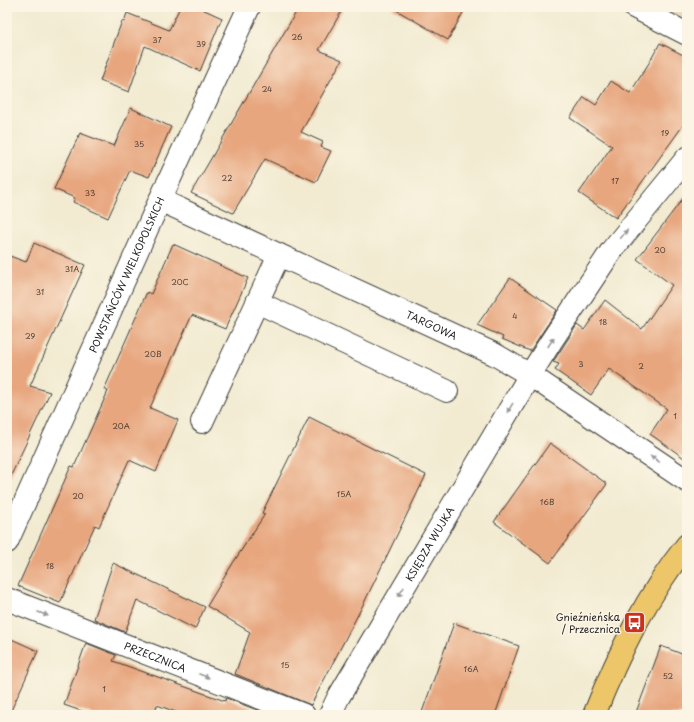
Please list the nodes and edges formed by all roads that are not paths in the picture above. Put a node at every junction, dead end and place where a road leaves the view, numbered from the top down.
1 (249, 7) edge
2 (634, 7) edge
3 (687, 34) edge
4 (687, 158) edge
5 (160, 200) junction
6 (279, 255) junction
7 (257, 302) junction
8 (530, 375) junction
9 (447, 392) dead end
10 (202, 422) dead end
11 (687, 481) edge
12 (7, 542) edge
13 (687, 545) edge
14 (7, 599) edge
15 (304, 715) edge
16 (330, 715) edge
17 (594, 715) edge

1 - 5 street, POWSTAŃCÓW WIELKOPOLSKICH
2 - 3 street
8 -> 4 street, KSIĘDZA WUJKA
5 - 6 street, TARGOWA
5 - 12 street, POWSTAŃCÓW WIELKOPOLSKICH
6 - 7 street
6 - 8 street, TARGOWA
7 - 9 street
7 - 10 street
11 -> 8 street, TARGOWA
8 -> 16 street, KSIĘDZA WUJKA
13 - 17 main road
14 -> 15 street, PRZECZNICA

